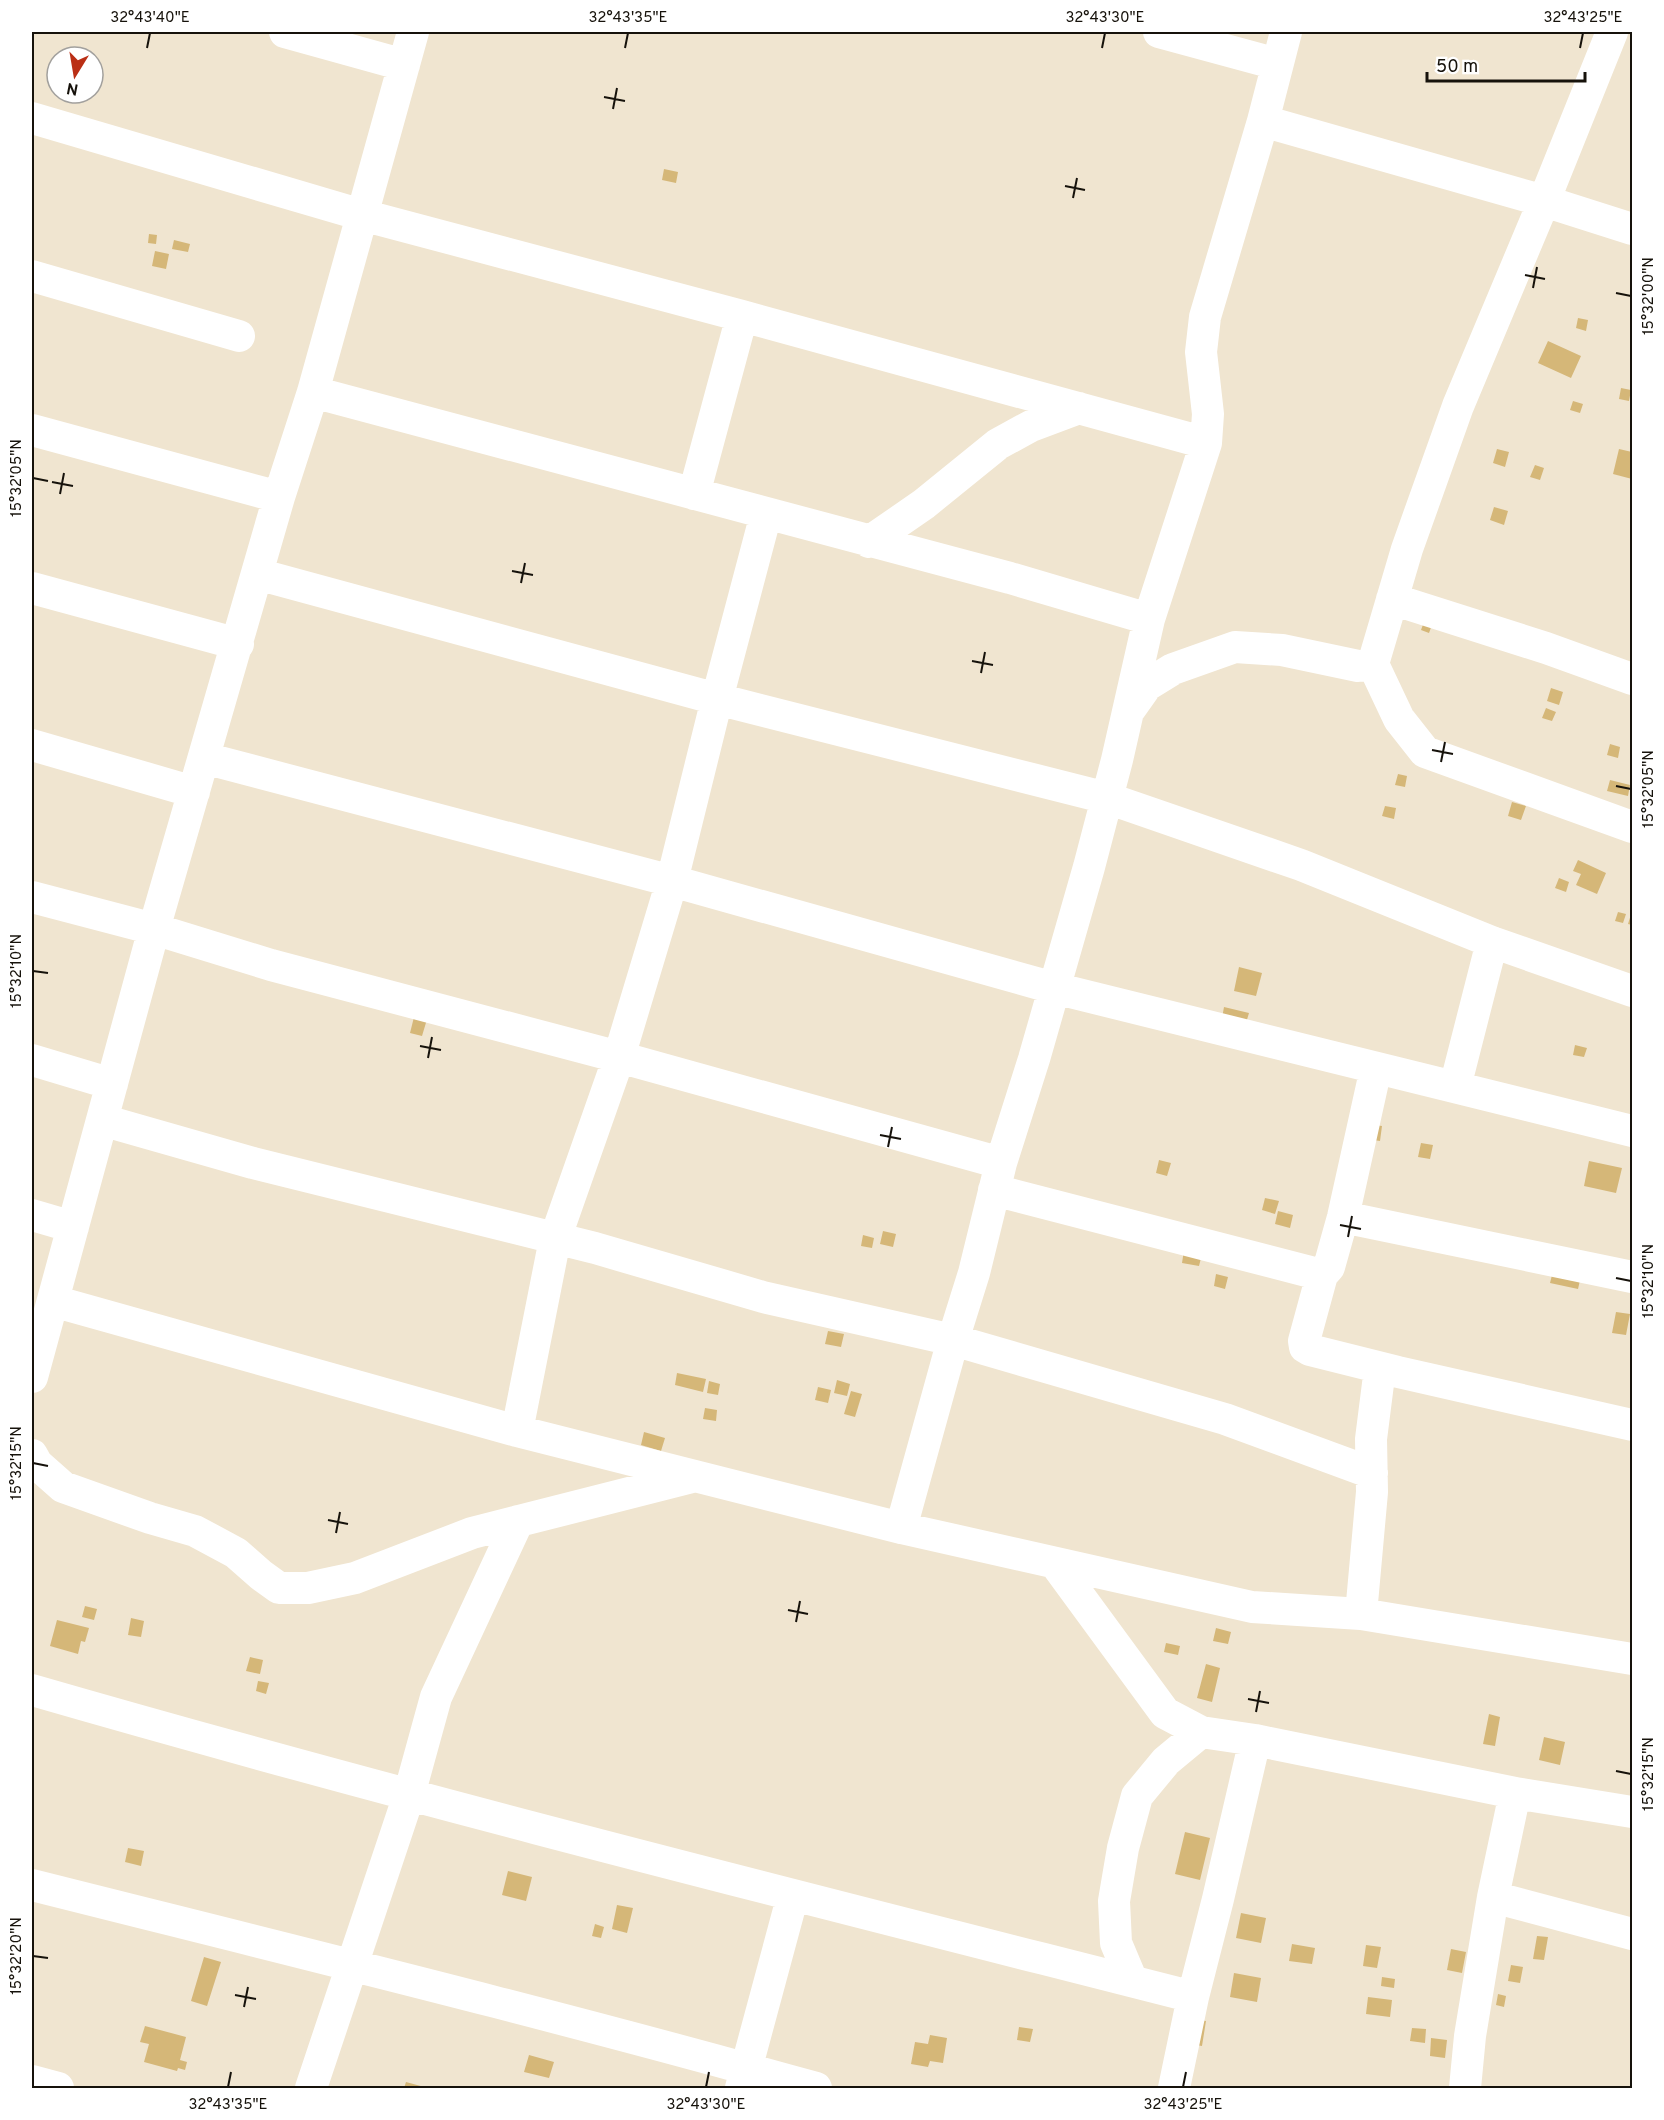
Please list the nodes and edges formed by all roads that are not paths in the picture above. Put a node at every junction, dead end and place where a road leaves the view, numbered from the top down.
1 (285, 32) edge
2 (413, 32) edge
3 (1159, 32) edge
4 (1286, 32) edge
5 (1612, 32) edge
6 (1277, 64) junction
7 (404, 65) junction
8 (32, 118) edge
9 (1263, 121) junction
10 (1544, 201) junction
11 (362, 215) junction
12 (1632, 229) edge
13 (32, 276) edge
14 (742, 316) junction
15 (239, 336) dead end
16 (313, 392) junction
17 (1079, 408) junction
18 (32, 430) edge
19 (1206, 443) junction
20 (694, 494) junction
21 (279, 497) junction
22 (766, 514) junction
23 (869, 542) junction
24 (257, 574) junction
25 (32, 588) edge
26 (1392, 599) junction
27 (1149, 619) junction
28 (238, 644) junction
29 (1373, 664) junction
30 (1632, 679) edge
31 (717, 699) junction
32 (1128, 712) junction
33 (32, 746) edge
34 (204, 758) junction
35 (194, 792) junction
36 (1107, 798) junction
37 (1632, 827) edge
38 (672, 881) junction
39 (32, 897) edge
40 (154, 929) junction
41 (1492, 942) junction
42 (1054, 988) junction
43 (1632, 991) edge
44 (619, 1057) junction
45 (32, 1060) edge
46 (1376, 1068) junction
47 (112, 1084) junction
48 (1455, 1087) junction
49 (102, 1120) junction
50 (1632, 1131) edge
51 (997, 1176) junction
52 (32, 1215) edge
53 (1343, 1217) junction
54 (73, 1227) junction
55 (555, 1239) junction
56 (1322, 1275) junction
57 (1632, 1276) edge
58 (53, 1301) junction
59 (953, 1340) junction
60 (1380, 1368) junction
61 (32, 1375) edge
62 (1632, 1425) edge
63 (517, 1431) junction
64 (32, 1455) edge
65 (1372, 1473) junction
66 (696, 1476) junction
67 (518, 1521) junction
68 (901, 1528) junction
69 (1055, 1563) junction
70 (1361, 1614) junction
71 (1632, 1659) edge
72 (32, 1690) edge
73 (1201, 1732) junction
74 (1255, 1740) junction
75 (1515, 1793) junction
76 (409, 1795) junction
77 (1632, 1812) edge
78 (32, 1885) edge
79 (793, 1895) junction
80 (1493, 1897) junction
81 (1632, 1934) edge
82 (351, 1965) junction
83 (1132, 1981) junction
84 (1193, 1997) junction
85 (743, 2079) edge
86 (32, 2081) edge
87 (58, 2088) edge
88 (311, 2088) edge
89 (816, 2088) edge
90 (1174, 2088) edge
91 (1465, 2088) edge

1 - 7 street
2 - 7 street
3 - 6 street
4 - 6 street
5 - 10 street
6 - 9 street
7 - 11 street
8 - 11 street
9 - 10 street
9 - 19 street
10 - 12 street
10 - 26 street
11 - 14 street
11 - 16 street
13 - 15 street
14 - 17 street
14 - 20 street
16 - 20 street
16 - 21 street
17 - 19 street
17 - 23 street
18 - 21 street
19 - 27 street
20 - 22 street
21 - 24 street
22 - 23 street
22 - 31 street
23 - 27 street
24 - 28 street
24 - 31 street
25 - 28 street
26 - 29 street
26 - 30 street
27 - 32 street
28 - 34 street
29 - 32 street
29 - 37 street
31 - 36 street
31 - 38 street
32 - 36 street
33 - 35 street
34 - 35 street
34 - 38 street
35 - 40 street
36 - 41 street
36 - 42 street
38 - 42 street
38 - 44 street
39 - 40 street
40 - 44 street
40 - 47 street
41 - 43 street
41 - 48 street
42 - 46 street
42 - 51 street
44 - 51 street
44 - 55 street
45 - 47 street
46 - 48 street
46 - 53 street
47 - 49 street
48 - 50 street
49 - 54 street
49 - 55 street
51 - 56 street
51 - 59 street
52 - 54 street
53 - 56 street
53 - 57 street
54 - 58 street
55 - 59 street
55 - 63 street
56 - 60 street
58 - 61 street
58 - 63 street
59 - 65 street
59 - 68 street
60 - 62 street
60 - 65 street
63 - 66 street
64 - 67 street
65 - 70 street
66 - 67 street
66 - 68 street
67 - 76 street
68 - 69 street
69 - 70 street
69 - 73 street
70 - 71 street
72 - 76 street
73 - 74 street
73 - 83 street
74 - 75 street
74 - 84 street
75 - 77 street
75 - 80 street
76 - 79 street
76 - 82 street
78 - 82 street
79 - 83 street
79 - 85 street
80 - 81 street
80 - 91 street
82 - 85 street
82 - 88 street
83 - 84 street
84 - 90 street
85 - 89 street
86 - 87 street

